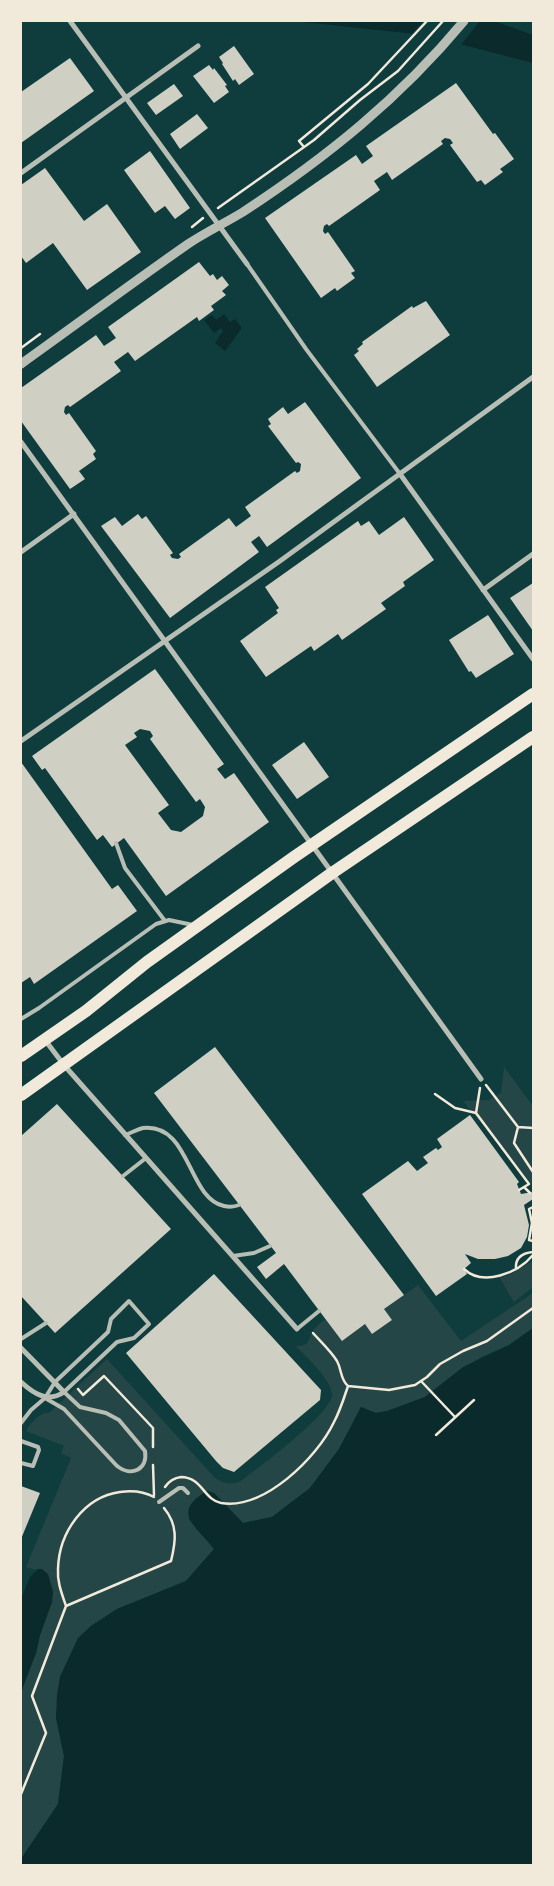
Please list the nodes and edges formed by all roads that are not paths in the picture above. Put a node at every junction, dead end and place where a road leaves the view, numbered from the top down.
1 (70, 21) edge
2 (464, 21) edge
3 (198, 46) dead end
4 (127, 98) junction
5 (21, 173) edge
6 (220, 226) junction
7 (247, 264) joint
8 (21, 364) edge
9 (533, 377) edge
10 (21, 442) edge
11 (400, 474) junction
12 (74, 514) junction
13 (21, 552) edge
14 (533, 554) edge
15 (483, 590) junction
16 (165, 642) junction
17 (533, 658) edge
18 (533, 694) edge
19 (533, 737) edge
20 (21, 741) edge
21 (116, 843) dead end
22 (312, 844) junction
23 (332, 873) junction
24 (165, 921) junction
25 (198, 926) junction
26 (21, 1019) edge
27 (45, 1040) junction
28 (21, 1056) edge
29 (64, 1065) junction
30 (482, 1079) road end
31 (21, 1095) edge
32 (125, 1135) junction
33 (146, 1158) junction
34 (123, 1176) dead end
35 (239, 1205) dead end
36 (270, 1246) dead end
37 (233, 1256) junction
38 (319, 1311) dead end
39 (46, 1323) dead end
40 (297, 1329) joint
41 (108, 1332) junction
42 (21, 1339) edge
43 (117, 1342) junction
44 (21, 1348) edge
45 (21, 1382) edge
46 (56, 1382) junction
47 (64, 1392) junction
48 (45, 1398) junction
49 (21, 1423) edge
50 (21, 1441) edge
51 (21, 1463) edge
52 (188, 1493) dead end
53 (159, 1502) road end

1 - 4 street
2 - 6 street
3 - 4 street
4 - 5 street
4 - 6 street
6 - 7 street
6 - 8 street
7 - 11 lane
9 - 11 street
10 - 12 street
11 - 15 street
11 - 16 street
12 - 13 street
12 - 16 street
14 - 15 street
15 - 17 street
16 - 20 street
16 - 22 street
18 - 22 main road
19 - 23 main road
21 - 24 lane
22 - 23 street
22 - 25 main road
23 - 29 main road
23 - 30 street
24 - 25 lane
24 - 26 lane
25 - 27 main road
27 - 28 main road
27 - 29 street
29 - 31 main road
29 - 32 street
32 - 33 street
32 - 35 lane
33 - 34 lane
33 - 37 street
36 - 37 lane
37 - 40 street
38 - 40 lane
39 - 42 lane
41 - 43 lane
41 - 43 lane
41 - 46 lane
43 - 47 lane
44 - 46 street
45 - 48 street
46 - 47 street
46 - 48 lane
47 - 48 street
47 - 48 lane
48 - 49 lane
50 - 51 lane
52 - 53 lane

